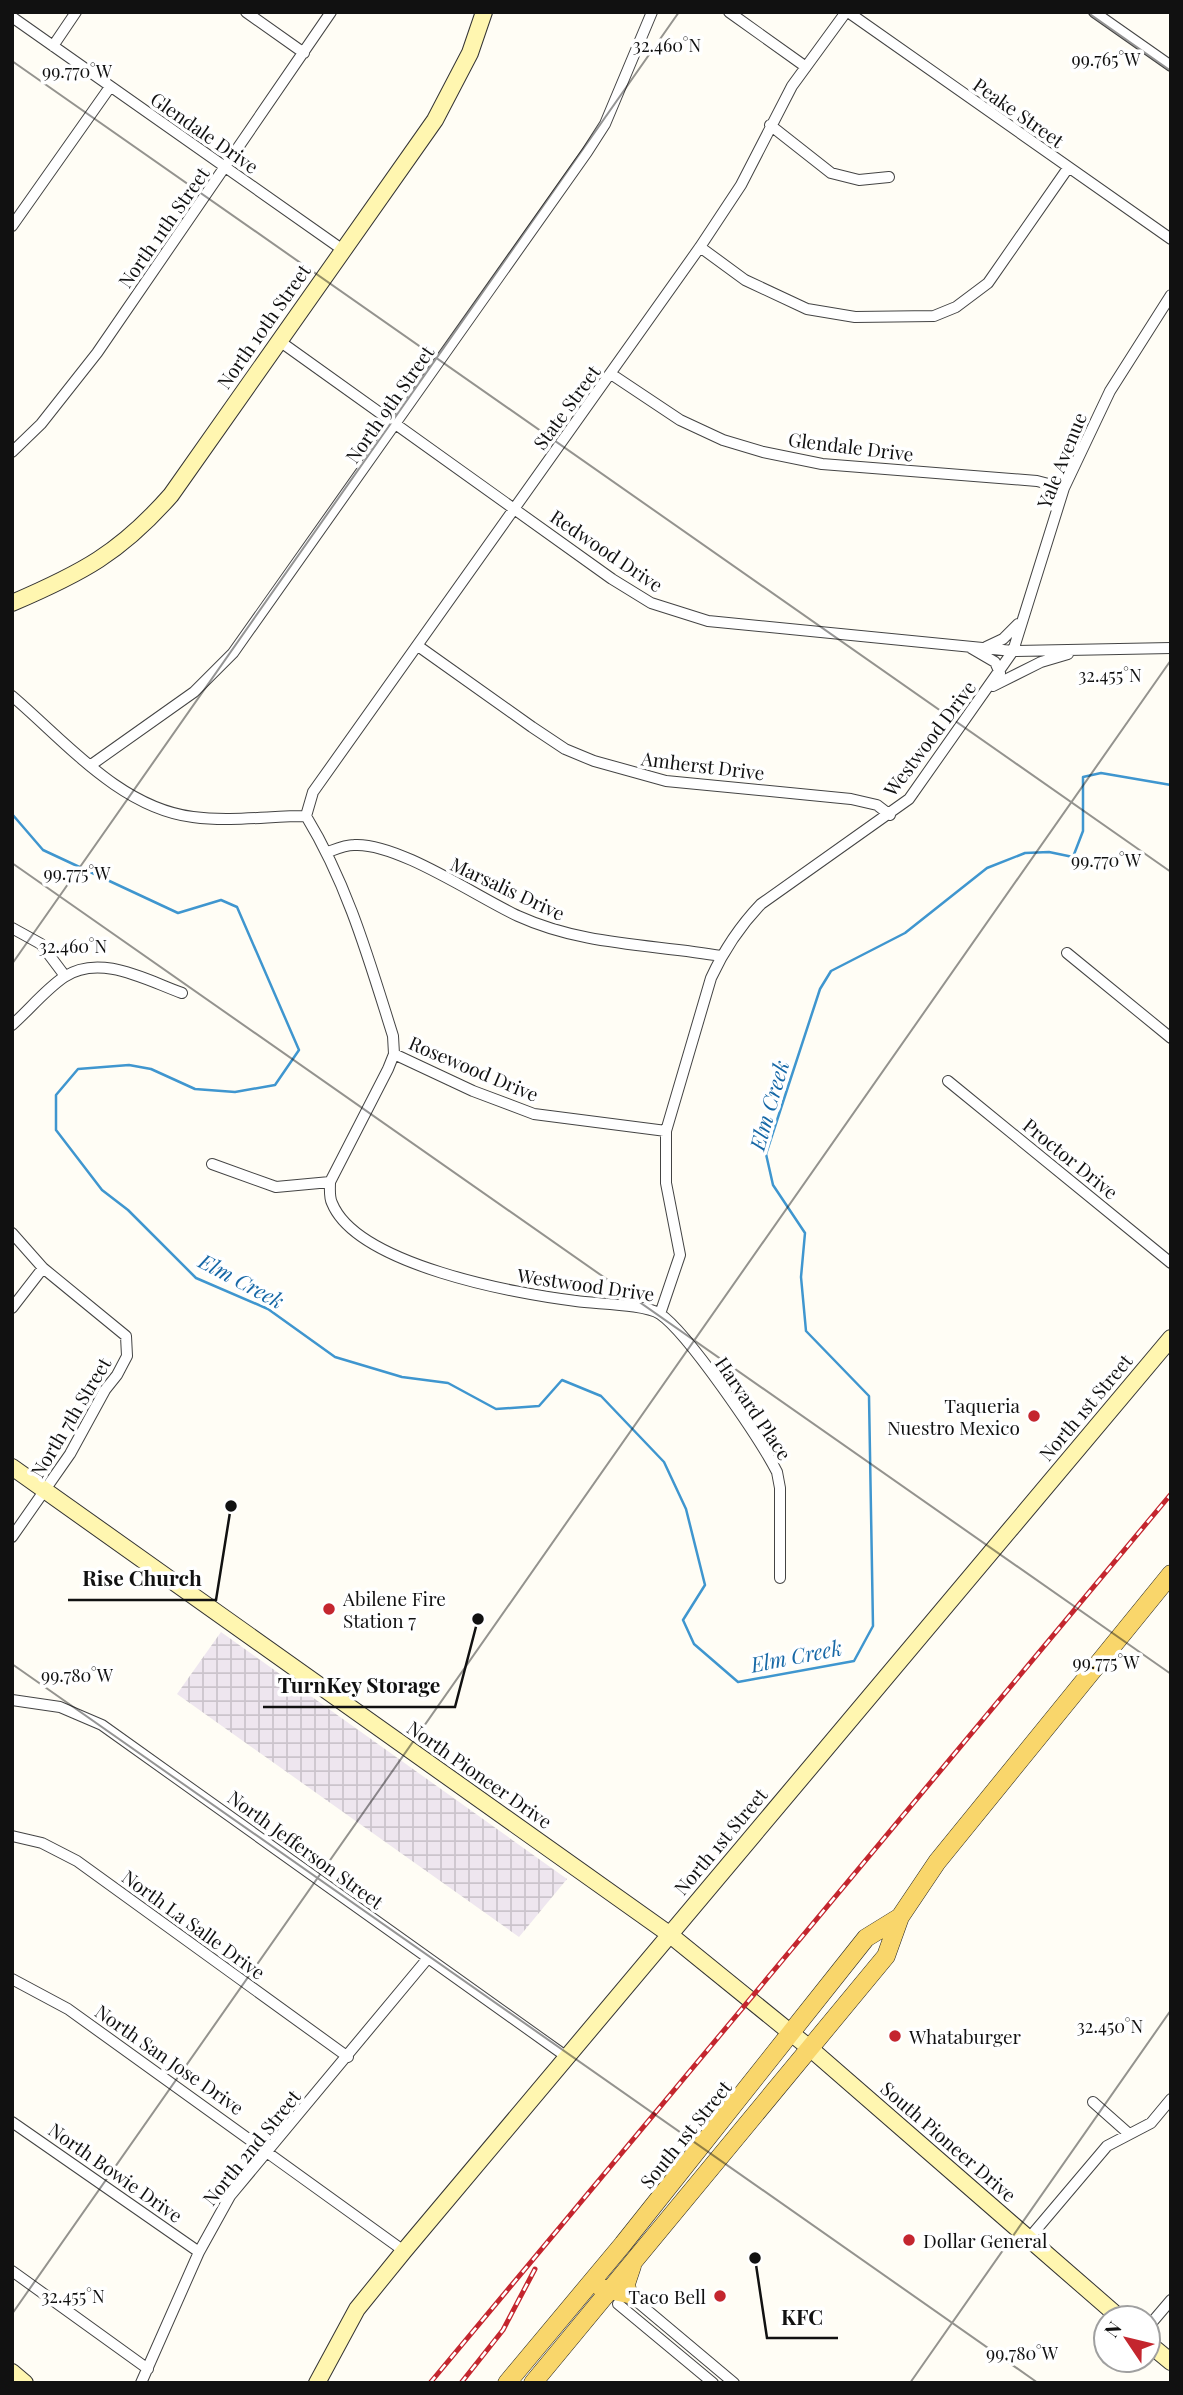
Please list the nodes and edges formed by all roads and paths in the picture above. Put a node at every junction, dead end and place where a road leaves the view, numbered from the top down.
1 (76, 12) edge
2 (246, 12) edge
3 (331, 12) edge
4 (484, 12) edge
5 (652, 12) edge
6 (729, 12) edge
7 (847, 12) edge
8 (1094, 12) edge
9 (12, 17) edge
10 (53, 46) junction
11 (304, 53) junction
12 (1171, 66) edge
13 (806, 67) junction
14 (110, 87) junction
15 (770, 125) junction
16 (225, 167) junction
17 (1068, 168) junction
18 (889, 177) dead end
19 (12, 226) edge
20 (1171, 239) edge
21 (700, 247) junction
22 (343, 250) junction
23 (1171, 295) edge
24 (278, 340) junction
25 (611, 374) junction
26 (397, 424) junction
27 (12, 452) edge
28 (1064, 488) junction
29 (514, 508) junction
30 (12, 603) edge
31 (1020, 622) junction
32 (966, 645) junction
33 (418, 646) junction
34 (985, 647) junction
35 (1171, 648) edge
36 (1082, 650) junction
37 (1013, 651) junction
38 (1038, 651) junction
39 (1000, 673) junction
40 (987, 689) junction
41 (12, 696) edge
42 (91, 765) junction
43 (306, 816) junction
44 (890, 816) junction
45 (328, 852) junction
46 (12, 928) edge
47 (1067, 953) dead end
48 (721, 956) junction
49 (65, 976) junction
50 (182, 993) dead end
51 (12, 1025) edge
52 (1171, 1038) edge
53 (394, 1054) junction
54 (948, 1081) dead end
55 (666, 1131) junction
56 (212, 1164) dead end
57 (330, 1182) junction
58 (12, 1233) edge
59 (1171, 1263) edge
60 (43, 1268) junction
61 (12, 1308) edge
62 (660, 1314) junction
63 (1171, 1338) edge
64 (12, 1467) edge
65 (46, 1491) junction
66 (12, 1537) edge
67 (1171, 1574) edge
68 (780, 1578) dead end
69 (12, 1700) edge
70 (12, 1836) edge
71 (900, 1917) junction
72 (669, 1934) junction
73 (428, 1958) junction
74 (12, 1979) edge
75 (750, 1998) joint
76 (793, 2034) junction
77 (812, 2050) junction
78 (348, 2057) junction
79 (566, 2057) junction
80 (1171, 2099) edge
81 (1093, 2102) dead end
82 (12, 2122) edge
83 (1128, 2133) junction
84 (268, 2151) junction
85 (1030, 2238) junction
86 (404, 2250) junction
87 (199, 2252) junction
88 (611, 2259) junction
89 (12, 2271) edge
90 (584, 2291) junction
91 (615, 2293) junction
92 (1104, 2304) edge
93 (148, 2369) junction
94 (12, 2372) edge
95 (25, 2383) edge
96 (141, 2383) edge
97 (317, 2383) edge
98 (507, 2383) edge
99 (533, 2383) edge
100 (713, 2383) edge
101 (734, 2383) edge

1 - 10 street
2 - 11 street
3 - 11 street, North 11th Street
4 - 22 main road, North 10th Street
5 - 26 street, North 9th Street
6 - 13 street
7 - 13 street, State Street
7 - 17 street, Peake Street
8 - 12 street
9 - 10 street, Glendale Drive
10 - 14 street, Glendale Drive
11 - 16 street, North 11th Street
13 - 15 street, State Street
14 - 16 street, Glendale Drive
14 - 19 street
15 - 18 street
15 - 21 street, State Street
16 - 22 street, Glendale Drive
16 - 27 street, North 11th Street
17 - 20 street, Peake Street
17 - 21 street
21 - 25 street, State Street
22 - 24 main road, North 10th Street
23 - 28 street, Yale Avenue
24 - 26 street, Redwood Drive
24 - 30 main road, North 10th Street
25 - 28 street, Glendale Drive
25 - 29 street, State Street
26 - 29 street, Redwood Drive
26 - 42 street, North 9th Street
28 - 31 street, Yale Avenue
29 - 32 street, Redwood Drive
29 - 33 street, State Street
31 - 34 street
31 - 37 street, Yale Avenue
31 - 38 street
32 - 34 street, Redwood Drive
32 - 39 street
33 - 43 street, State Street
33 - 44 street, Amherst Drive
34 - 37 street, Redwood Drive
35 - 36 street
36 - 38 street
36 - 40 street
37 - 38 street
37 - 39 street, Westwood Drive
39 - 40 street, Westwood Drive
40 - 44 street, Westwood Drive
41 - 42 street
42 - 43 street
43 - 45 street
44 - 48 street, Westwood Drive
45 - 48 street, Marsalis Drive
45 - 53 street
46 - 49 street
47 - 52 street
48 - 55 street, Westwood Drive
49 - 50 street
49 - 51 street
53 - 55 street, Rosewood Drive
53 - 57 street
54 - 59 street, Proctor Drive
55 - 62 street, Westwood Drive
56 - 57 street
57 - 62 street, Westwood Drive
58 - 60 street
60 - 61 street
60 - 65 street, North 7th Street
62 - 68 street, Harvard Place
63 - 72 main road, North 1st Street
64 - 65 main road, North Pioneer Drive
65 - 66 street, North 7th Street
65 - 72 main road, North Pioneer Drive
67 - 71 main road, South 1st Street
69 - 73 street, North Jefferson Street
70 - 78 street, North La Salle Drive
71 - 76 main road, South 1st Street
71 - 77 main road, South 1st Street
72 - 75 main road, North Pioneer Drive
72 - 79 main road, North 1st Street
73 - 78 street, North 2nd Street
73 - 79 street, North Jefferson Street
74 - 84 street, North San Jose Drive
75 - 76 main road, South Pioneer Drive
76 - 77 main road, South Pioneer Drive
76 - 88 main road, South 1st Street
77 - 85 main road, South Pioneer Drive
77 - 91 main road, South 1st Street
78 - 84 street, North 2nd Street
79 - 86 main road, North 1st Street
80 - 83 street
81 - 83 street
82 - 87 street, North Bowie Drive
83 - 85 street
84 - 86 street, North San Jose Drive
84 - 87 street, North 2nd Street
85 - 92 main road, South Pioneer Drive
86 - 97 main road, North 1st Street
87 - 93 street, North 2nd Street
88 - 90 main road, South 1st Street
88 - 91 main road
89 - 93 street
90 - 91 main road
90 - 98 main road, South 1st Street
91 - 99 main road, South 1st Street
91 - 100 street
91 - 101 street
93 - 96 street, North 2nd Street
94 - 95 main road

